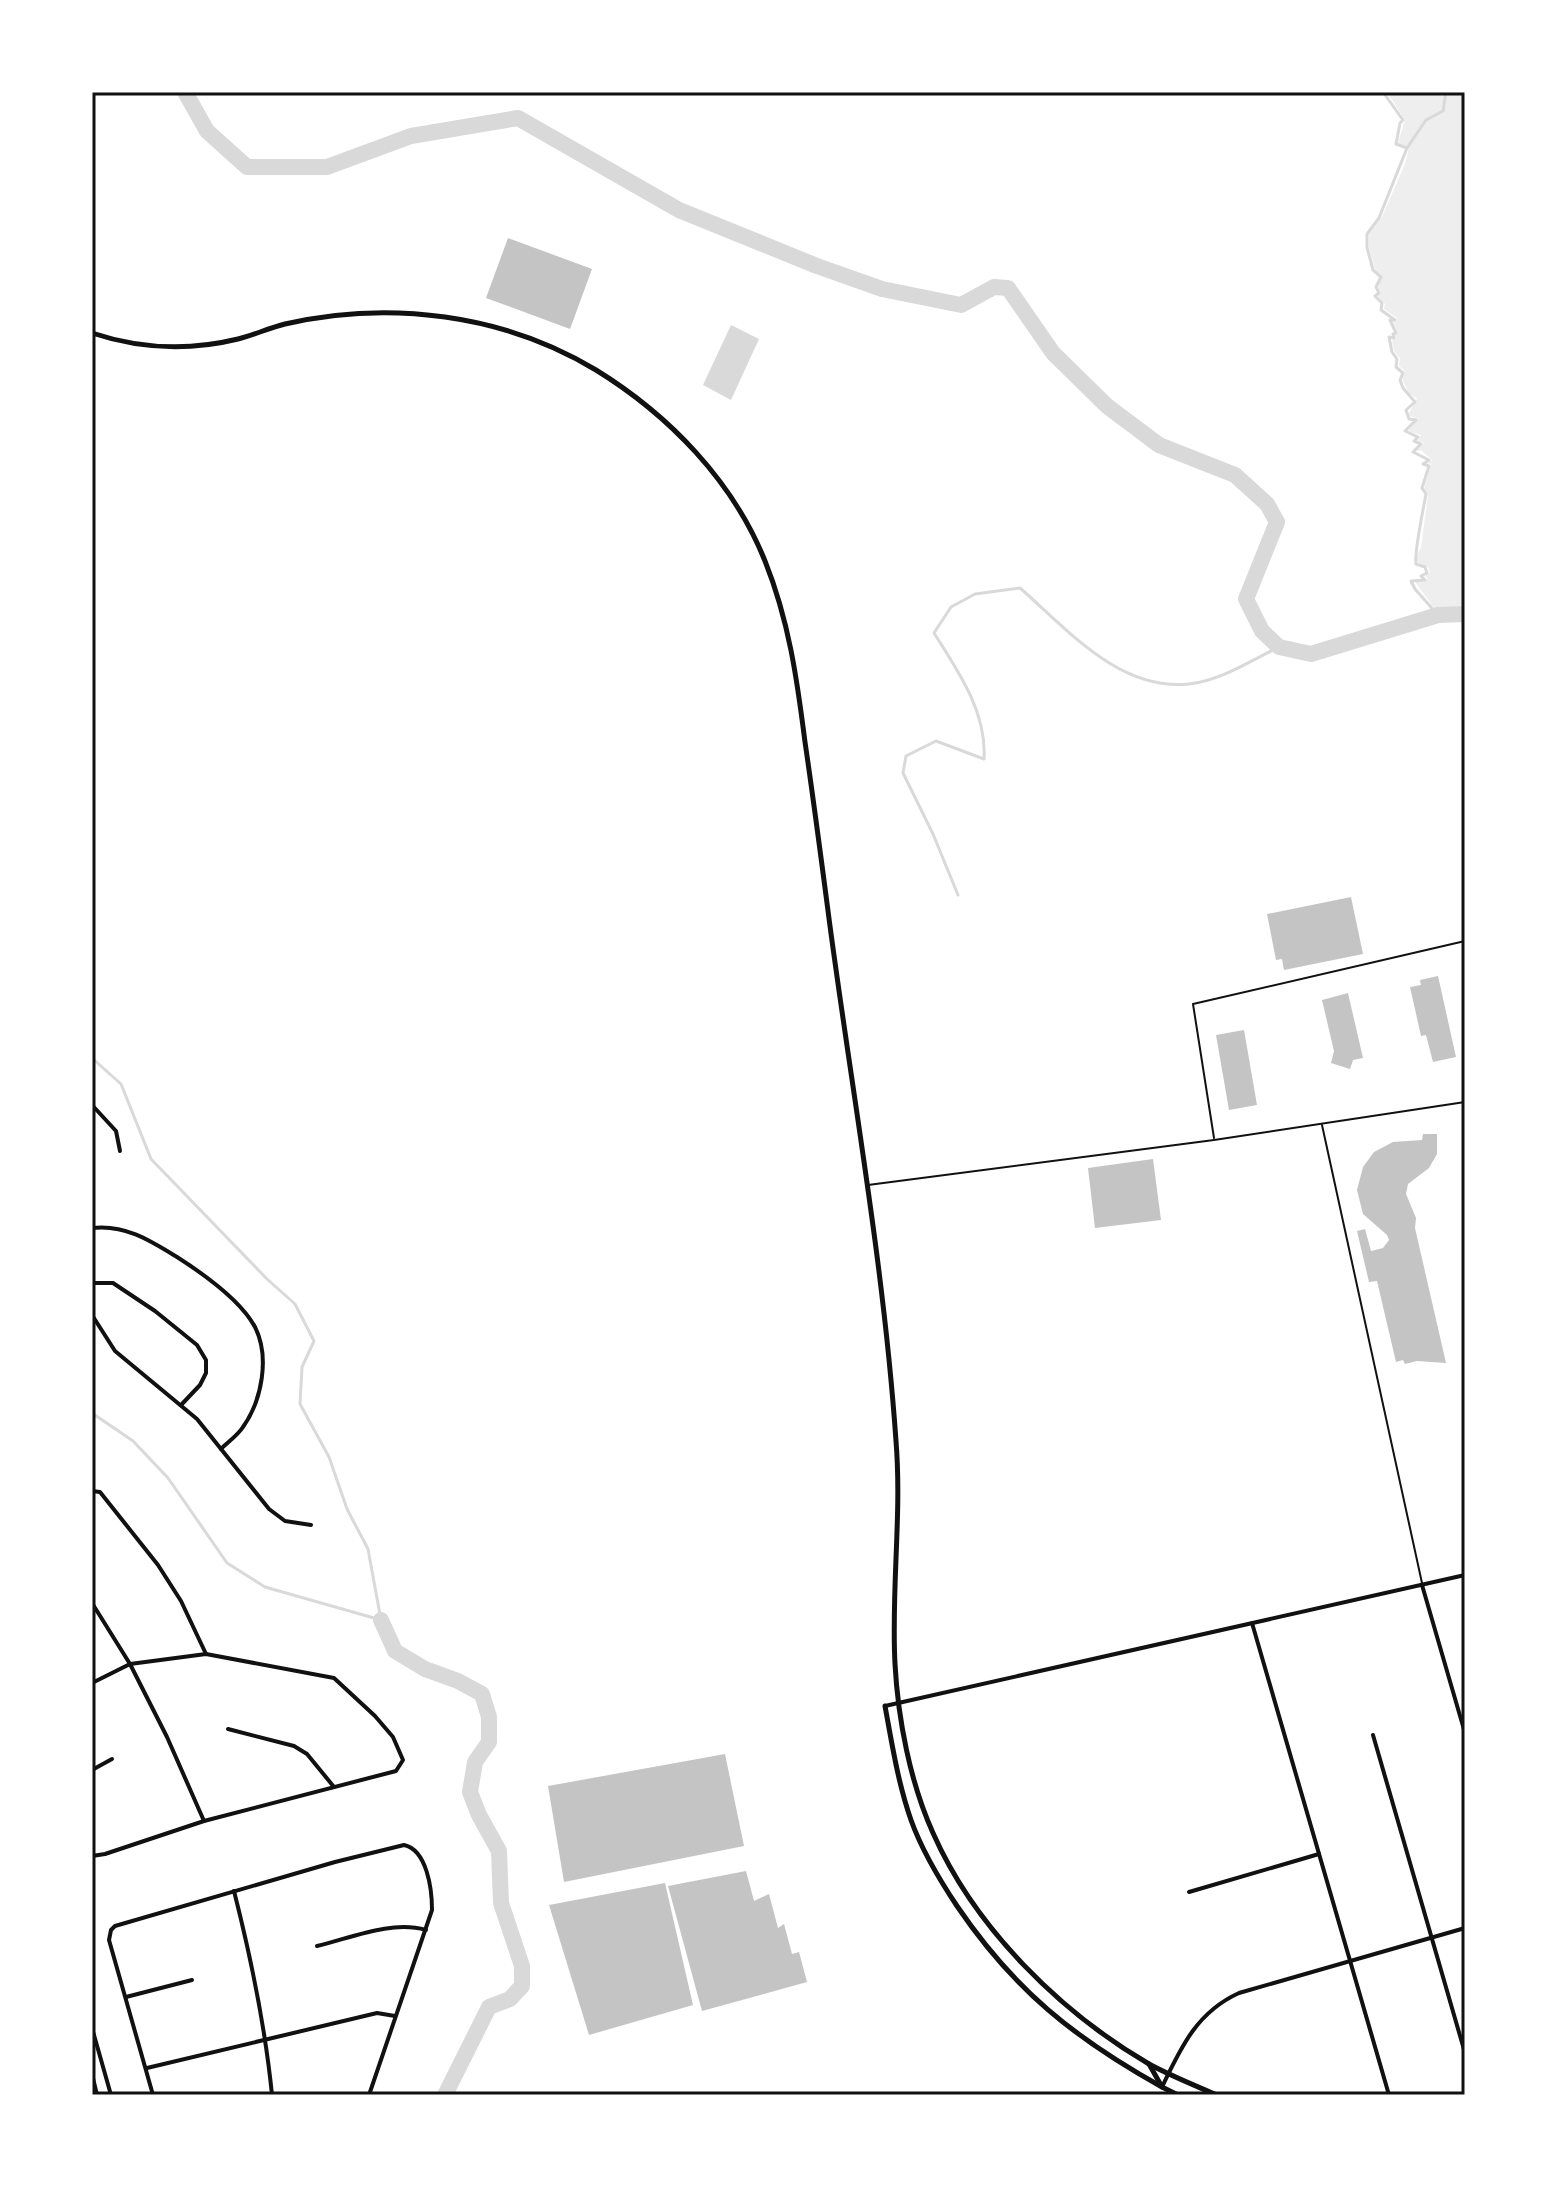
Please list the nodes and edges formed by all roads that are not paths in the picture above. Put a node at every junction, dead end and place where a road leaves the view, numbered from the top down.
1 (92, 333) edge
2 (1465, 941) edge
3 (1465, 1102) edge
4 (92, 1105) edge
5 (1321, 1124) junction
6 (1214, 1140) junction
7 (120, 1151) dead end
8 (868, 1185) junction
9 (92, 1228) edge
10 (92, 1283) edge
11 (92, 1315) edge
12 (182, 1404) junction
13 (221, 1449) junction
14 (92, 1491) edge
15 (311, 1525) dead end
16 (1465, 1575) edge
17 (1422, 1585) junction
18 (92, 1603) edge
19 (1252, 1623) junction
20 (206, 1654) junction
21 (130, 1664) junction
22 (92, 1683) edge
23 (1465, 1702) edge
24 (900, 1703) junction
25 (1457, 1704) junction
26 (885, 1706) joint
27 (228, 1729) dead end
28 (1465, 1733) edge
29 (1373, 1735) dead end
30 (112, 1759) dead end
31 (92, 1770) edge
32 (334, 1787) junction
33 (204, 1821) junction
34 (1319, 1854) junction
35 (92, 1856) edge
36 (234, 1891) junction
37 (1189, 1892) dead end
38 (1465, 1928) edge
39 (426, 1930) junction
40 (1432, 1938) junction
41 (317, 1946) dead end
42 (1350, 1961) junction
43 (192, 1980) dead end
44 (126, 1997) junction
45 (395, 2016) junction
46 (92, 2028) edge
47 (266, 2041) junction
48 (1465, 2053) edge
49 (1148, 2063) junction
50 (147, 2068) junction
51 (92, 2074) edge
52 (1168, 2074) junction
53 (1162, 2087) junction
54 (97, 2095) edge
55 (111, 2095) edge
56 (153, 2095) edge
57 (272, 2095) edge
58 (369, 2095) edge
59 (1178, 2095) edge
60 (1217, 2095) edge
61 (1389, 2095) edge

1 - 8 street
2 - 6 lane
3 - 5 lane
4 - 7 street
5 - 6 lane
5 - 17 lane
6 - 8 lane
8 - 24 street
9 - 13 street
10 - 12 street
11 - 12 street
12 - 13 street
13 - 15 street
14 - 20 street
16 - 17 street
17 - 19 street
17 - 25 street
18 - 21 street
19 - 24 street
19 - 34 street
20 - 21 street
20 - 32 street
21 - 22 street
21 - 33 street
23 - 25 street
24 - 26 street
24 - 49 street
25 - 28 street
26 - 53 street
27 - 32 street
29 - 40 street
30 - 31 street
32 - 33 street
33 - 35 street
34 - 37 street
34 - 42 street
36 - 39 street
36 - 44 street
36 - 47 street
38 - 40 street
39 - 41 street
39 - 45 street
40 - 42 street
40 - 48 street
42 - 52 street
42 - 61 street
43 - 44 street
44 - 50 street
45 - 47 street
45 - 58 street
46 - 55 street
47 - 50 street
47 - 57 street
49 - 52 street
49 - 53 street
50 - 56 street
51 - 54 street
52 - 53 street
52 - 60 street
53 - 59 street

